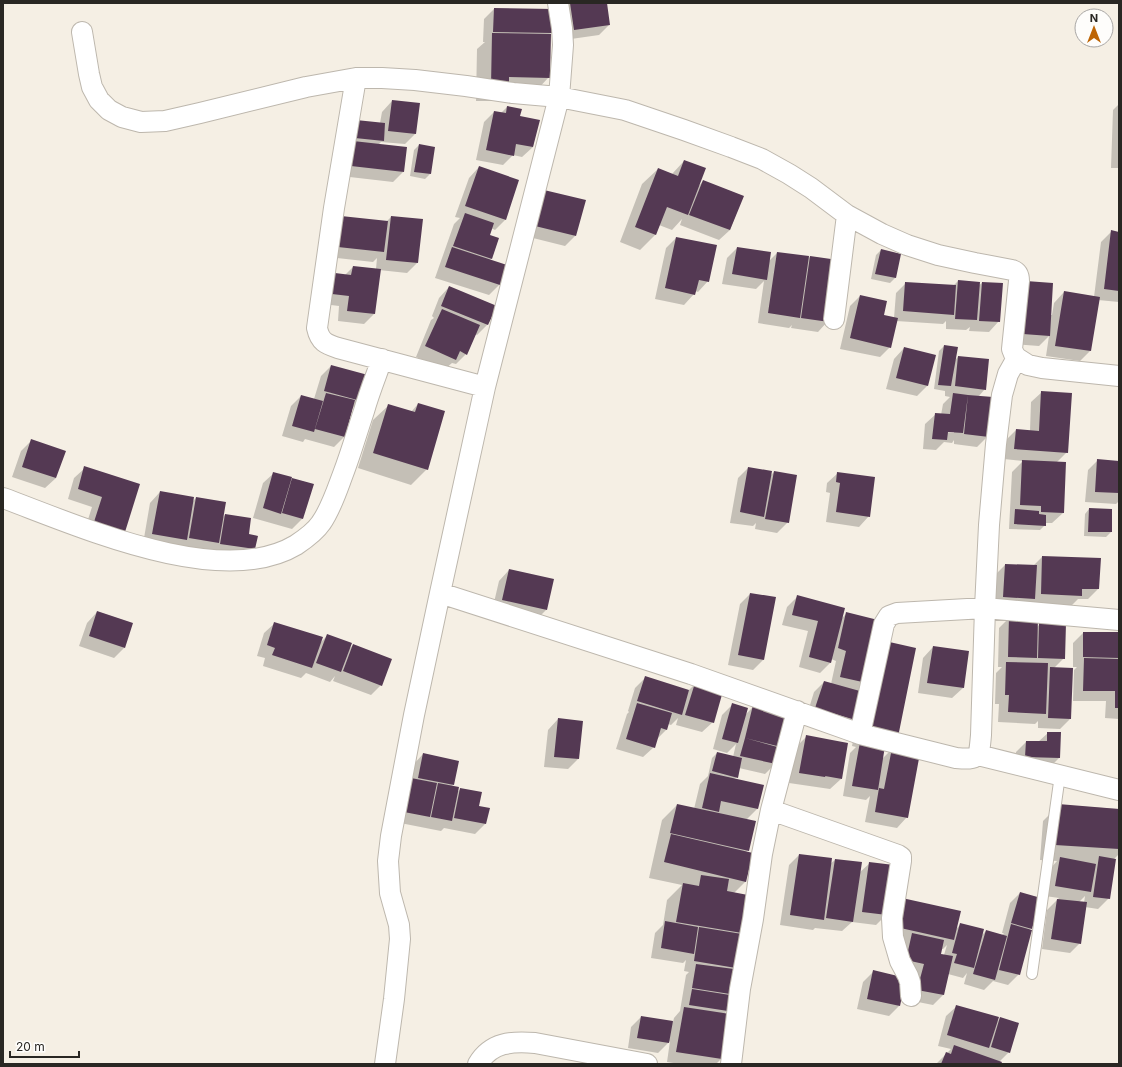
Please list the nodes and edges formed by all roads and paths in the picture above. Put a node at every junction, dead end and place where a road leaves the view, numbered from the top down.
1 (558, 3) edge
2 (82, 32) dead end
3 (356, 78) junction
4 (559, 97) junction
5 (847, 215) junction
6 (834, 319) dead end
7 (1017, 358) junction
8 (382, 359) junction
9 (1119, 376) edge
10 (485, 387) junction
11 (3, 498) edge
12 (440, 593) junction
13 (985, 608) junction
14 (1119, 620) edge
15 (797, 711) junction
16 (860, 734) junction
17 (978, 755) junction
18 (1060, 775) junction
19 (1119, 790) edge
20 (771, 810) junction
21 (1032, 974) dead end
22 (911, 996) dead end
23 (385, 1064) edge
24 (478, 1064) edge
25 (647, 1064) edge
26 (731, 1064) edge

1 - 4 street
2 - 3 street
3 - 4 street
3 - 8 street
4 - 5 street
4 - 10 street
5 - 6 street
5 - 7 street
7 - 9 street
7 - 13 street
8 - 10 street
8 - 11 street
10 - 12 street
12 - 15 street
12 - 23 street
13 - 14 street
13 - 16 street
13 - 17 street
15 - 16 street
15 - 20 street
16 - 17 street
17 - 18 street
18 - 19 street
18 - 21 lane
20 - 22 street
20 - 26 street
24 - 25 street

